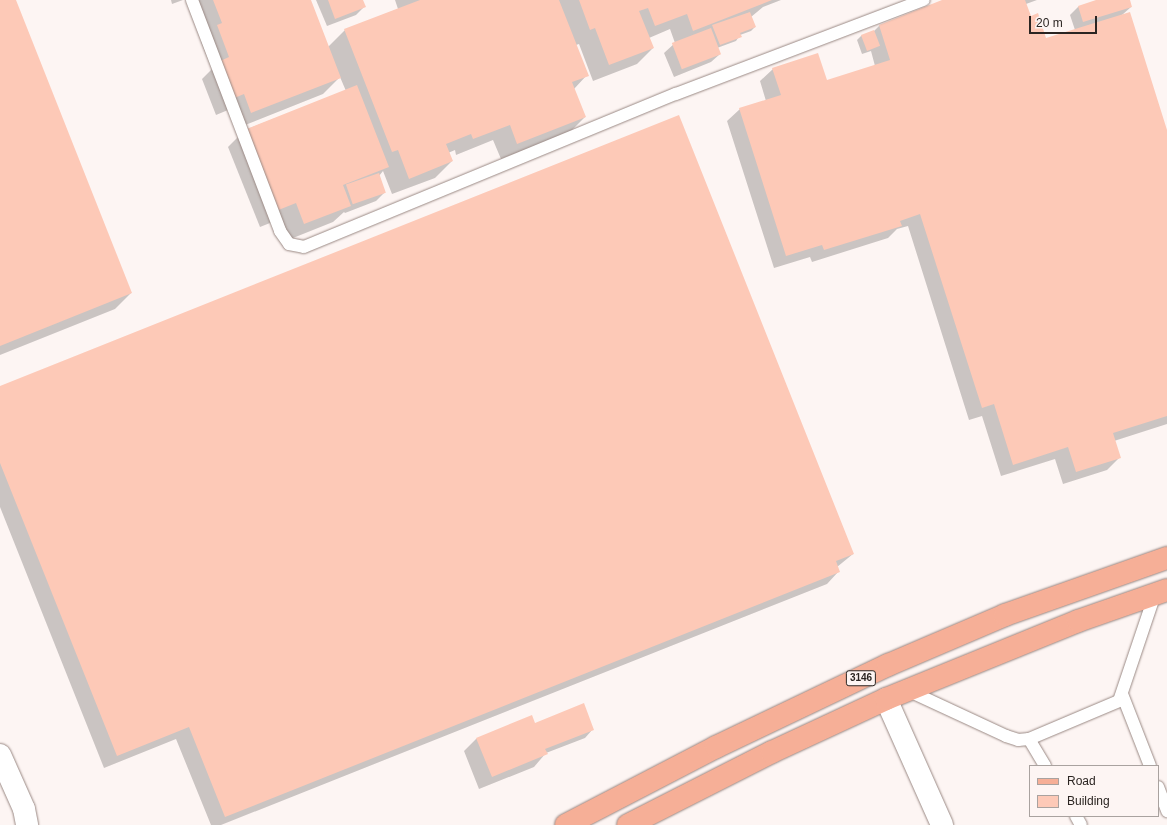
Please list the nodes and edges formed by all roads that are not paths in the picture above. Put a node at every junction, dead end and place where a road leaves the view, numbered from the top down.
1 (192, 0) edge
2 (924, 0) edge
3 (1167, 558) edge
4 (1161, 592) edge
5 (907, 690) junction
6 (1122, 694) junction
7 (886, 699) junction
8 (1029, 739) junction
9 (0, 755) edge
10 (1044, 765) edge
11 (1150, 765) edge
12 (1159, 790) edge
13 (1167, 811) edge
14 (26, 817) edge
15 (39, 825) edge
16 (566, 825) edge
17 (628, 825) edge
18 (942, 825) edge

1 - 2 lane
3 - 16 main road, 3146
4 - 5 main road, 3146
4 - 6 lane
5 - 7 main road, 3146
5 - 8 lane
6 - 8 lane
6 - 11 lane
7 - 17 main road, 3146
7 - 18 street
8 - 10 lane
9 - 14 street
12 - 13 lane
14 - 15 street

